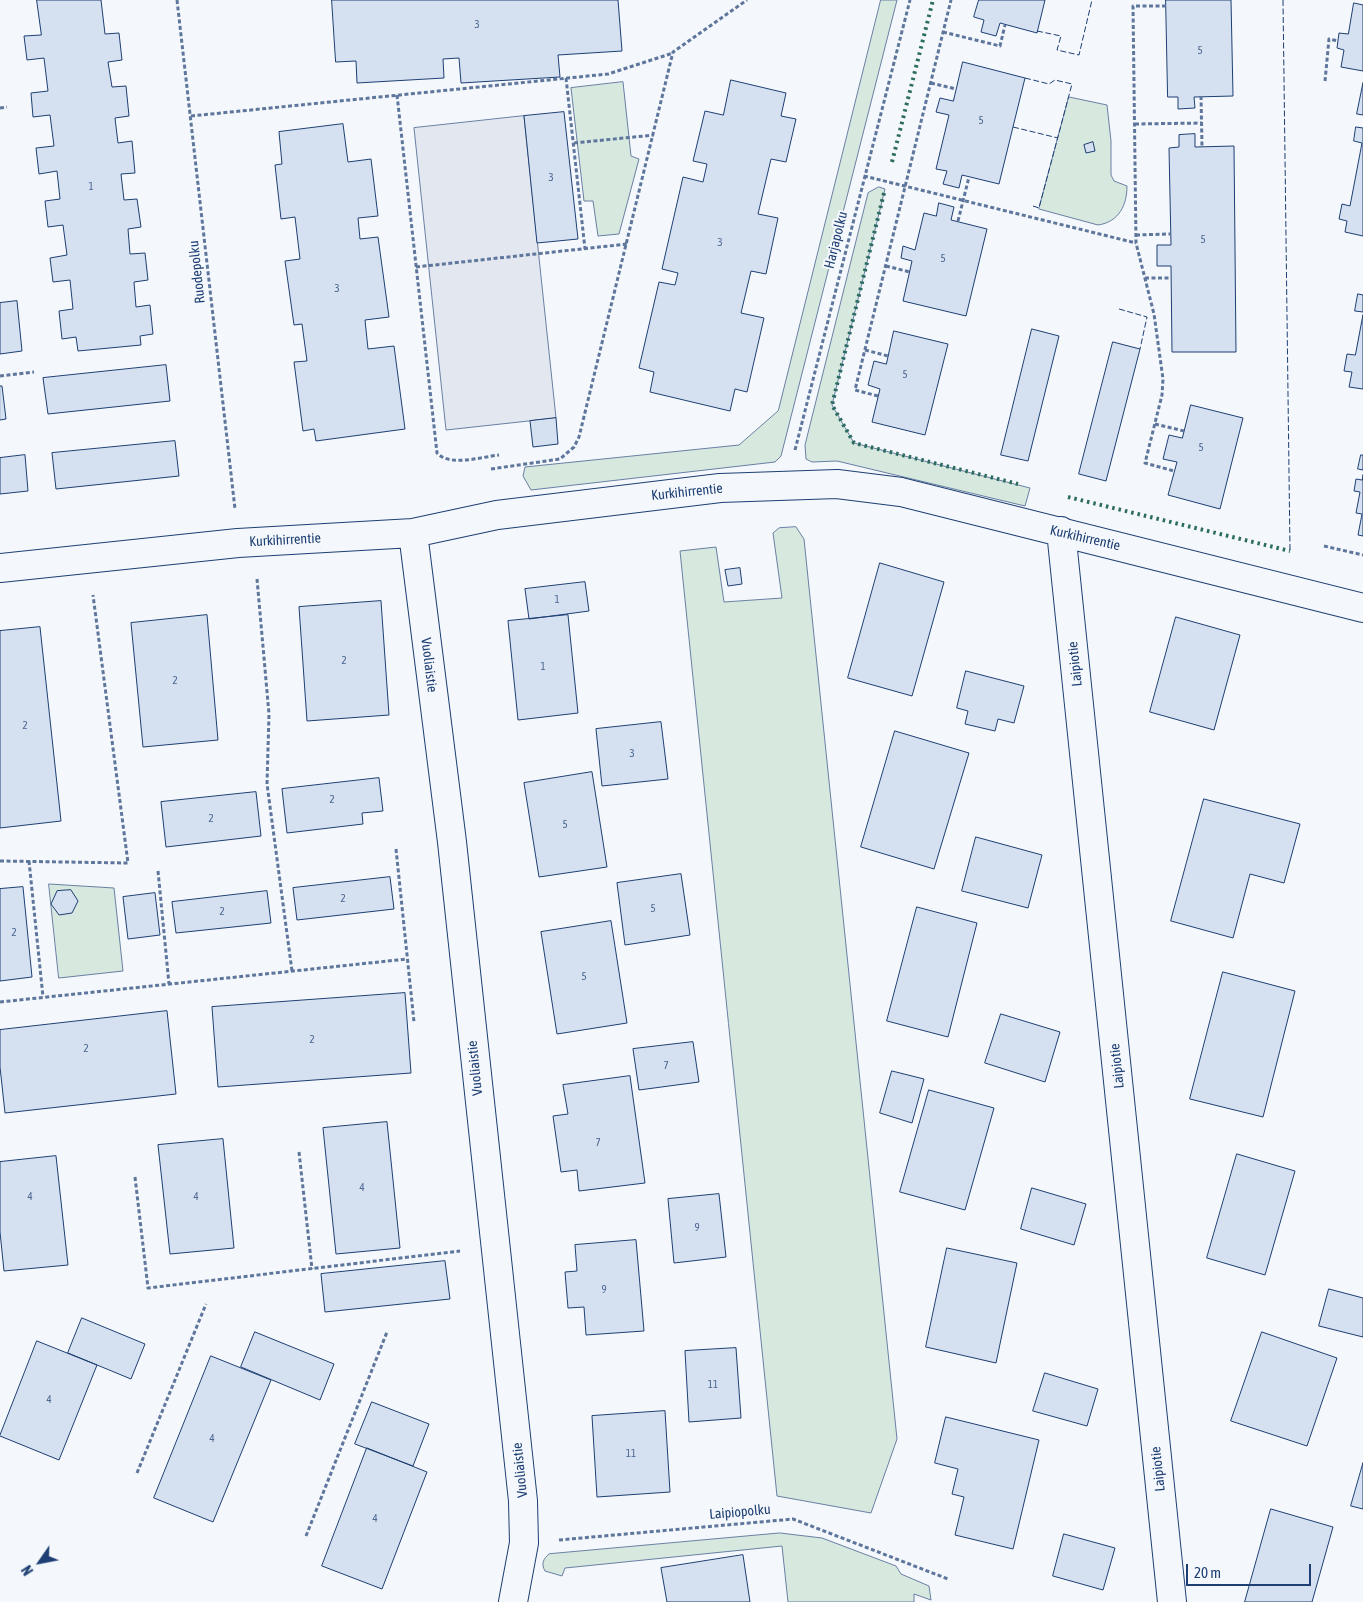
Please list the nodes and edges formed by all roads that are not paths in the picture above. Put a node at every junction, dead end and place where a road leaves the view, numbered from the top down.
1 (1061, 531) junction
2 (413, 533) junction
3 (0, 568) edge
4 (1363, 608) edge
5 (513, 1602) edge
6 (1172, 1602) edge

1 - 2 street, Kurkihirrentie
1 - 4 street, Kurkihirrentie
1 - 6 street, Laipiotie
2 - 3 street, Kurkihirrentie
2 - 5 street, Vuoliaistie

